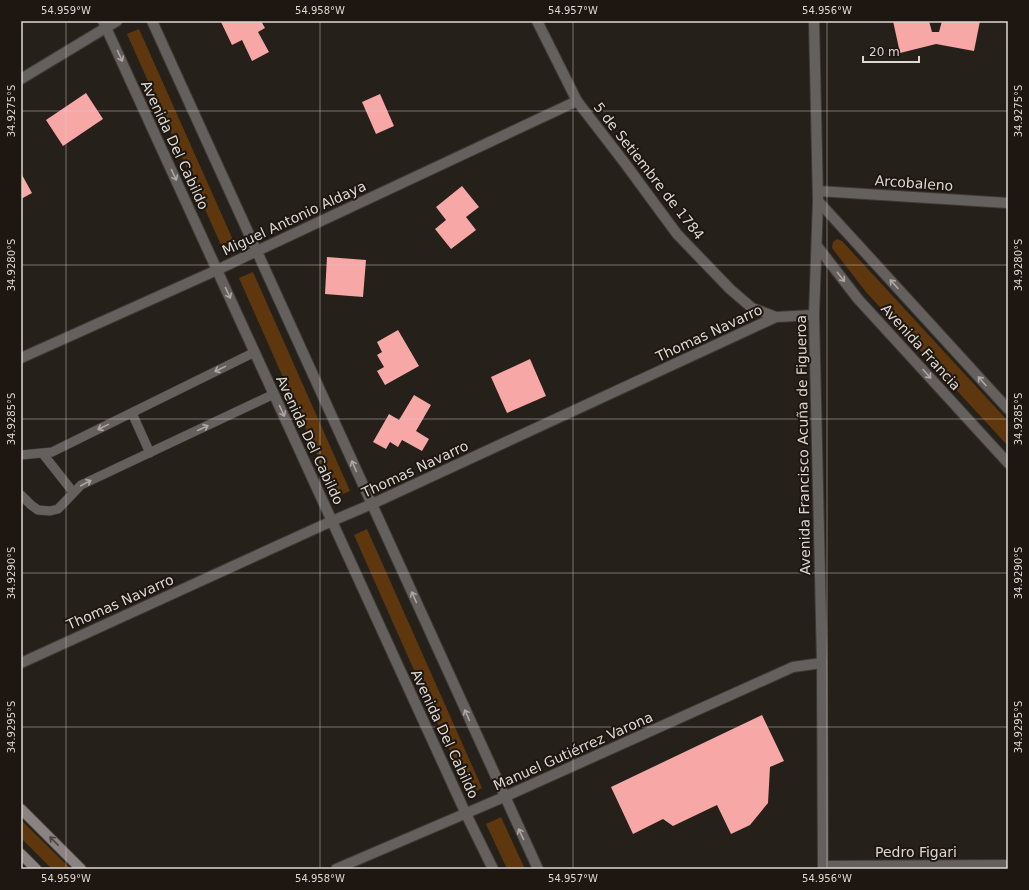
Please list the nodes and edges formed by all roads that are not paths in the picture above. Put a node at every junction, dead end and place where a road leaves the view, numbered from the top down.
1 (117, 21) edge
2 (152, 21) edge
3 (537, 21) edge
4 (814, 21) edge
5 (105, 24) edge
6 (21, 80) edge
7 (577, 102) junction
8 (818, 196) junction
9 (1008, 203) edge
10 (817, 246) junction
11 (256, 251) junction
12 (217, 270) junction
13 (814, 315) junction
14 (776, 317) junction
15 (255, 352) junction
16 (21, 358) edge
17 (274, 394) junction
18 (1008, 410) edge
19 (132, 413) junction
20 (150, 453) junction
21 (43, 454) junction
22 (21, 455) edge
23 (1008, 464) edge
24 (73, 492) junction
25 (21, 495) edge
26 (372, 504) junction
27 (332, 521) junction
28 (21, 663) edge
29 (822, 663) junction
30 (504, 797) junction
31 (21, 809) edge
32 (466, 814) junction
33 (21, 854) edge
34 (1008, 865) edge
35 (823, 868) edge
36 (36, 869) edge
37 (81, 869) edge
38 (336, 869) edge
39 (493, 869) edge
40 (538, 869) edge

1 - 5 street
2 - 11 street, Avenida Del Cabildo
3 - 7 street, 5 de Setiembre de 1784
4 - 8 street, Avenida Francisco Acuña de Figueroa
5 - 6 street
5 -> 12 street, Avenida Del Cabildo
7 - 11 street, Miguel Antonio Aldaya
7 - 14 street, 5 de Setiembre de 1784
8 - 9 street, Arcobaleno
8 - 10 street, Avenida Francisco Acuña de Figueroa
18 -> 8 street, Avenida Francia
10 - 13 street, Avenida Francisco Acuña de Figueroa
10 -> 23 street, Avenida Francia
11 - 12 street, Miguel Antonio Aldaya
26 -> 11 street, Avenida Del Cabildo
12 -> 15 street, Avenida Del Cabildo
12 - 16 street, Miguel Antonio Aldaya
13 - 14 street, 5 de Setiembre de 1784
13 - 29 street, Avenida Francisco Acuña de Figueroa
14 - 26 street, Thomas Navarro
15 - 17 street, Avenida Del Cabildo
15 -> 19 lane
20 -> 17 lane
17 -> 27 street, Avenida Del Cabildo
19 - 20 lane
19 -> 21 lane
24 -> 20 lane
21 - 22 lane
21 - 24 lane
24 - 25 lane
26 - 27 street, Thomas Navarro
30 -> 26 street, Avenida Del Cabildo
27 - 28 street, Thomas Navarro
27 - 32 street, Avenida Del Cabildo
29 - 30 street, Manuel Gutiérrez Varona
29 - 35 street, Avenida Francisco Acuña de Figueroa
30 - 32 street, Manuel Gutiérrez Varona
40 -> 30 street, Avenida Del Cabildo
37 -> 31 main road
32 - 38 street, Manuel Gutiérrez Varona
32 - 39 street, Avenida Del Cabildo
33 - 36 main road
34 - 35 street, Pedro Figari

